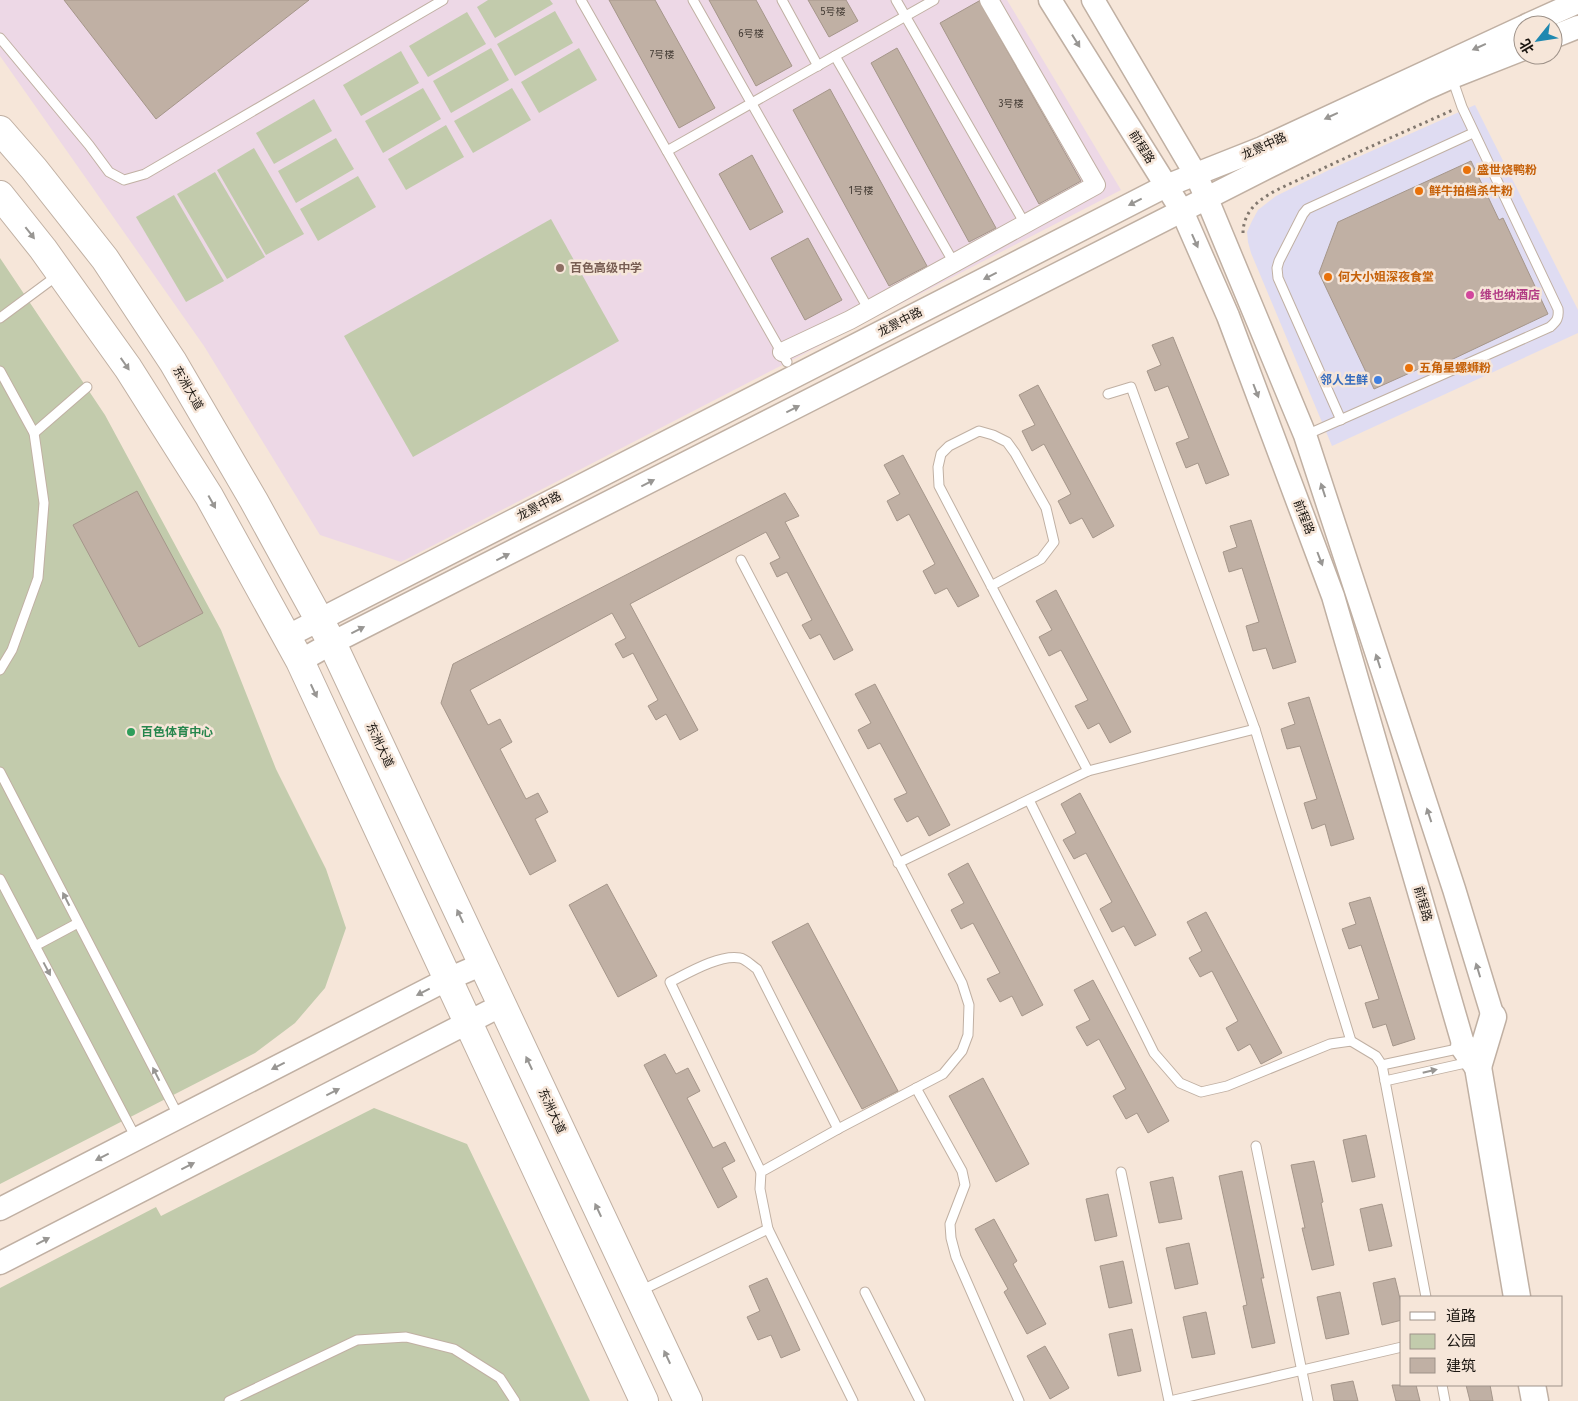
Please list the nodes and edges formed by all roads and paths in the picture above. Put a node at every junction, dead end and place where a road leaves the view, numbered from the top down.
1 (442, 0) edge
2 (582, 0) edge
3 (693, 0) edge
4 (782, 0) edge
5 (896, 0) edge
6 (934, 0) edge
7 (990, 0) edge
8 (1050, 0) edge
9 (1093, 0) edge
10 (1578, 2) edge
11 (1549, 15) edge
12 (906, 16) junction
13 (1578, 27) edge
14 (1513, 32) edge
15 (1563, 33) edge
16 (0, 38) edge
17 (1513, 53) edge
18 (834, 56) junction
19 (818, 66) junction
20 (1452, 77) junction
21 (752, 103) junction
22 (1462, 107) junction
23 (0, 130) edge
24 (1474, 133) junction
25 (667, 151) junction
26 (1196, 175) junction
27 (1166, 186) junction
28 (0, 194) edge
29 (1207, 199) junction
30 (1182, 210) junction
31 (1025, 224) junction
32 (1243, 239) dead end
33 (954, 263) junction
34 (61, 273) junction
35 (869, 310) junction
36 (0, 318) edge
37 (784, 357) joint
38 (0, 371) edge
39 (87, 387) dead end
40 (1108, 394) dead end
41 (1341, 420) junction
42 (34, 433) junction
43 (1306, 435) junction
44 (741, 560) dead end
45 (992, 586) junction
46 (326, 632) junction
47 (286, 637) junction
48 (300, 661) junction
49 (0, 670) edge
50 (1255, 729) junction
51 (1088, 771) junction
52 (0, 772) edge
53 (1029, 800) junction
54 (898, 862) junction
55 (0, 879) edge
56 (78, 923) junction
57 (35, 946) junction
58 (482, 964) junction
59 (448, 979) junction
60 (502, 1005) junction
61 (1493, 1017) joint
62 (468, 1023) junction
63 (1351, 1041) junction
64 (1472, 1059) junction
65 (1382, 1065) junction
66 (1385, 1081) junction
67 (916, 1088) junction
68 (179, 1117) junction
69 (838, 1129) junction
70 (136, 1139) junction
71 (1256, 1146) dead end
72 (761, 1172) junction
73 (1121, 1172) dead end
74 (0, 1209) edge
75 (768, 1229) junction
76 (0, 1263) edge
77 (637, 1292) junction
78 (865, 1292) dead end
79 (1426, 1296) edge
80 (1517, 1296) edge
81 (1400, 1347) edge
82 (1303, 1370) junction
83 (1442, 1386) edge
84 (1532, 1386) edge
85 (228, 1401) edge
86 (515, 1401) edge
87 (644, 1401) edge
88 (688, 1401) edge
89 (854, 1401) edge
90 (920, 1401) edge
91 (1019, 1401) edge
92 (1170, 1401) edge
93 (1308, 1401) edge
94 (1445, 1401) edge
95 (1535, 1401) edge

1 - 16 lane
2 - 25 lane
3 - 21 lane
4 - 19 lane
5 - 12 lane
6 - 12 lane
7 - 31 street
8 -> 27 street, 前程路
9 - 26 street, 前程路
10 - 11 street
12 - 18 lane
12 - 31 lane
13 - 15 street
14 -> 26 street, 龙景中路
17 - 20 street, 龙景中路
18 - 19 lane
18 - 33 lane
19 - 21 lane
20 - 22 lane
20 - 29 street, 龙景中路
21 - 25 lane
21 - 35 lane
22 - 24 lane
22 - 32 path
23 - 46 main road, 东洲大道
24 - 41 lane
24 - 41 lane
25 - 37 lane
26 - 27 street, 龙景中路
26 - 29 street, 前程路
27 - 30 street, 前程路
27 -> 46 street, 龙景中路
28 -> 34 main road
29 - 30 street, 龙景中路
29 - 43 street, 前程路
46 -> 30 street, 龙景中路
30 -> 64 street, 前程路
31 - 33 street
33 - 35 street
34 - 36 lane
34 -> 47 main road
35 - 37 street
38 - 42 lane
39 - 42 lane
40 - 50 lane
41 - 43 lane
42 - 49 lane
61 -> 43 street, 前程路
44 - 54 lane
45 - 45 lane
45 - 51 lane
46 - 47 street, 龙景中路
46 - 48 street, 龙景中路
58 -> 46 main road, 东洲大道
47 - 48 main road
48 -> 59 main road
50 - 51 lane
50 - 63 lane
51 - 53 lane
56 -> 52 lane
53 - 54 lane
53 - 63 lane
54 - 67 lane
55 - 57 lane
56 - 57 lane
68 -> 56 lane
57 -> 70 lane
58 - 59 street
58 - 60 main road, 东洲大道
59 - 62 main road
59 -> 68 street
60 - 62 street
77 -> 60 main road, 东洲大道
61 - 64 main road, 前程路
76 -> 62 street
62 - 87 main road
63 - 65 lane
64 - 65 lane
66 -> 64 lane
64 - 80 main road, 前程路
65 - 66 lane
66 - 79 lane
67 - 69 lane
67 - 91 lane
68 - 70 street
69 - 72 lane
69 - 72 lane
70 -> 74 street
71 - 82 lane
72 - 75 lane
73 - 92 lane
75 - 77 lane
75 - 89 lane
88 -> 77 main road, 东洲大道
78 - 90 lane
81 - 82 lane
82 - 92 lane
82 - 93 lane
83 - 94 lane
84 - 95 main road
85 - 86 lane

